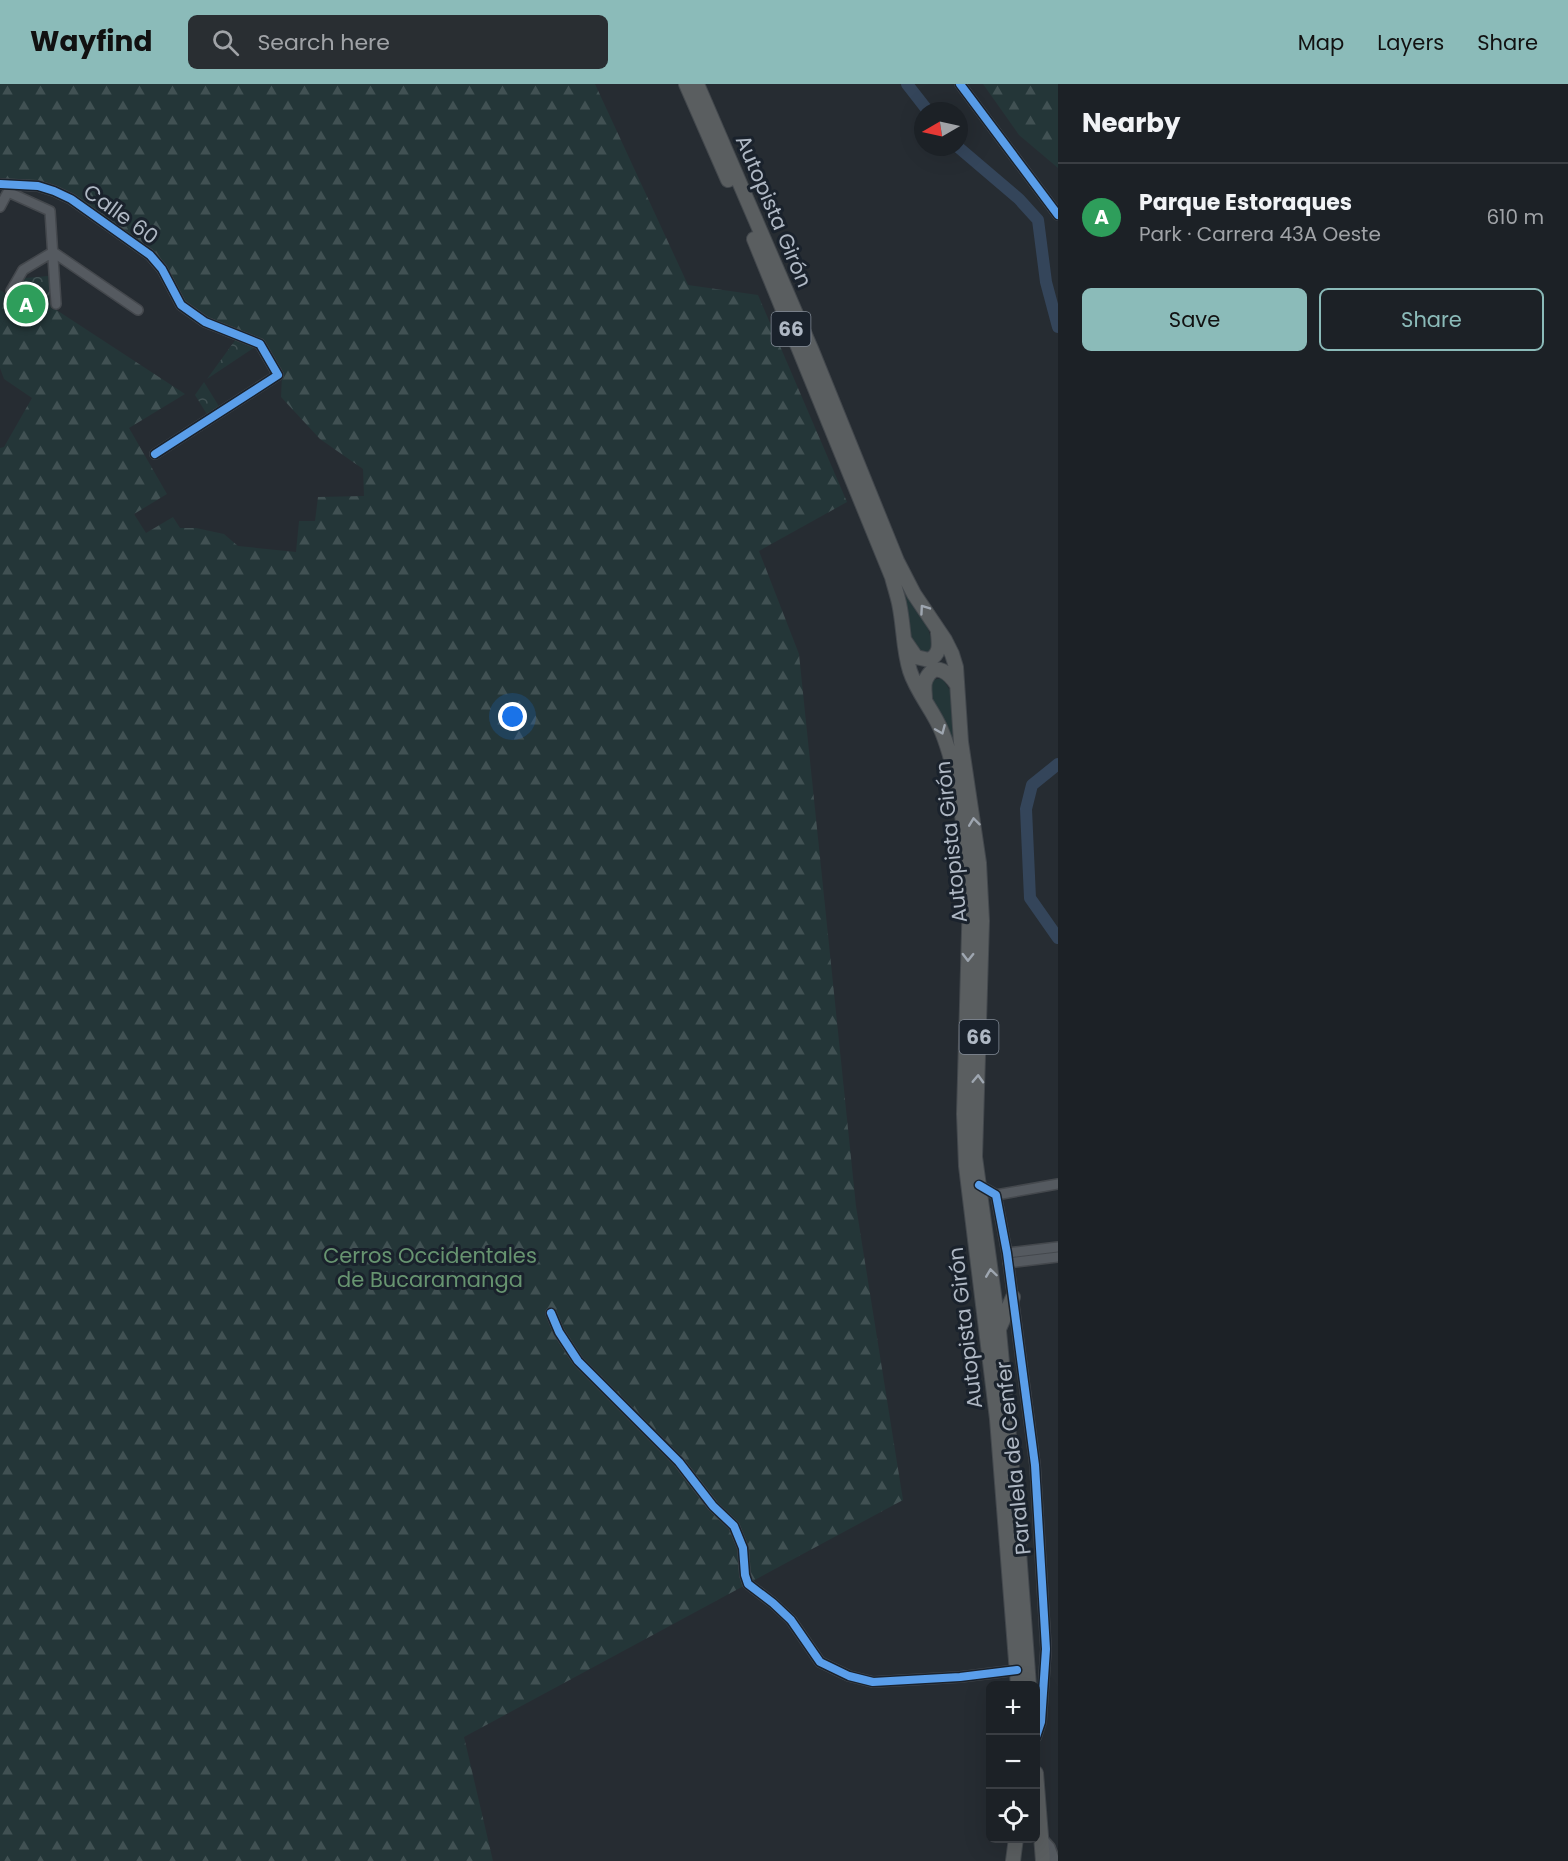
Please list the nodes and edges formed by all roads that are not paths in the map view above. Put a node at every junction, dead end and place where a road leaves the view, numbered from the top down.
1 (686, 84) edge
2 (697, 84) edge
3 (960, 84) edge
4 (0, 184) edge
5 (9, 189) junction
6 (0, 207) edge
7 (1058, 215) edge
8 (53, 252) junction
9 (11, 291) dead end
10 (56, 304) dead end
11 (138, 310) dead end
12 (156, 454) dead end
13 (937, 628) junction
14 (904, 639) junction
15 (958, 687) junction
16 (925, 701) junction
17 (1058, 1184) edge
18 (979, 1185) junction
19 (996, 1195) junction
20 (1058, 1247) edge
21 (1007, 1253) junction
22 (1058, 1257) edge
23 (1008, 1263) junction
24 (1013, 1297) junction
25 (551, 1313) dead end
26 (999, 1331) junction
27 (1017, 1670) junction
28 (1018, 1681) edge
29 (1029, 1681) edge
30 (1036, 1735) edge
31 (1036, 1789) edge
32 (1017, 1843) edge
33 (1018, 1843) edge
34 (1042, 1852) edge
35 (1013, 1861) edge
36 (1018, 1861) edge
37 (1055, 1861) edge

1 - 14 highway, Autopista Girón / 66
13 -> 2 highway, Autopista Girón / 66
3 - 7 street
4 - 5 street, Calle 60
5 - 6 street
5 - 8 street
5 - 12 street, Calle 60
8 - 9 street
8 - 10 street
8 - 11 street
13 - 14 highway
13 - 15 highway, Autopista Girón / 66
14 - 16 highway, Autopista Girón / 66
15 - 16 highway
18 -> 15 highway, Autopista Girón / 66
16 -> 27 highway, Autopista Girón / 66
17 - 19 street
18 - 19 street
26 -> 18 highway, Autopista Girón / 66
19 - 21 street, Paralela de Cenfer
20 - 21 street
21 - 23 street, Paralela de Cenfer
22 - 23 street
23 - 24 street, Paralela de Cenfer
24 - 26 highway
24 - 30 street, Paralela de Cenfer
25 - 27 street
26 - 29 highway, Autopista Girón / 66
27 - 28 highway, Autopista Girón / 66
31 - 34 highway
32 - 35 highway
33 - 36 highway
34 - 37 street

